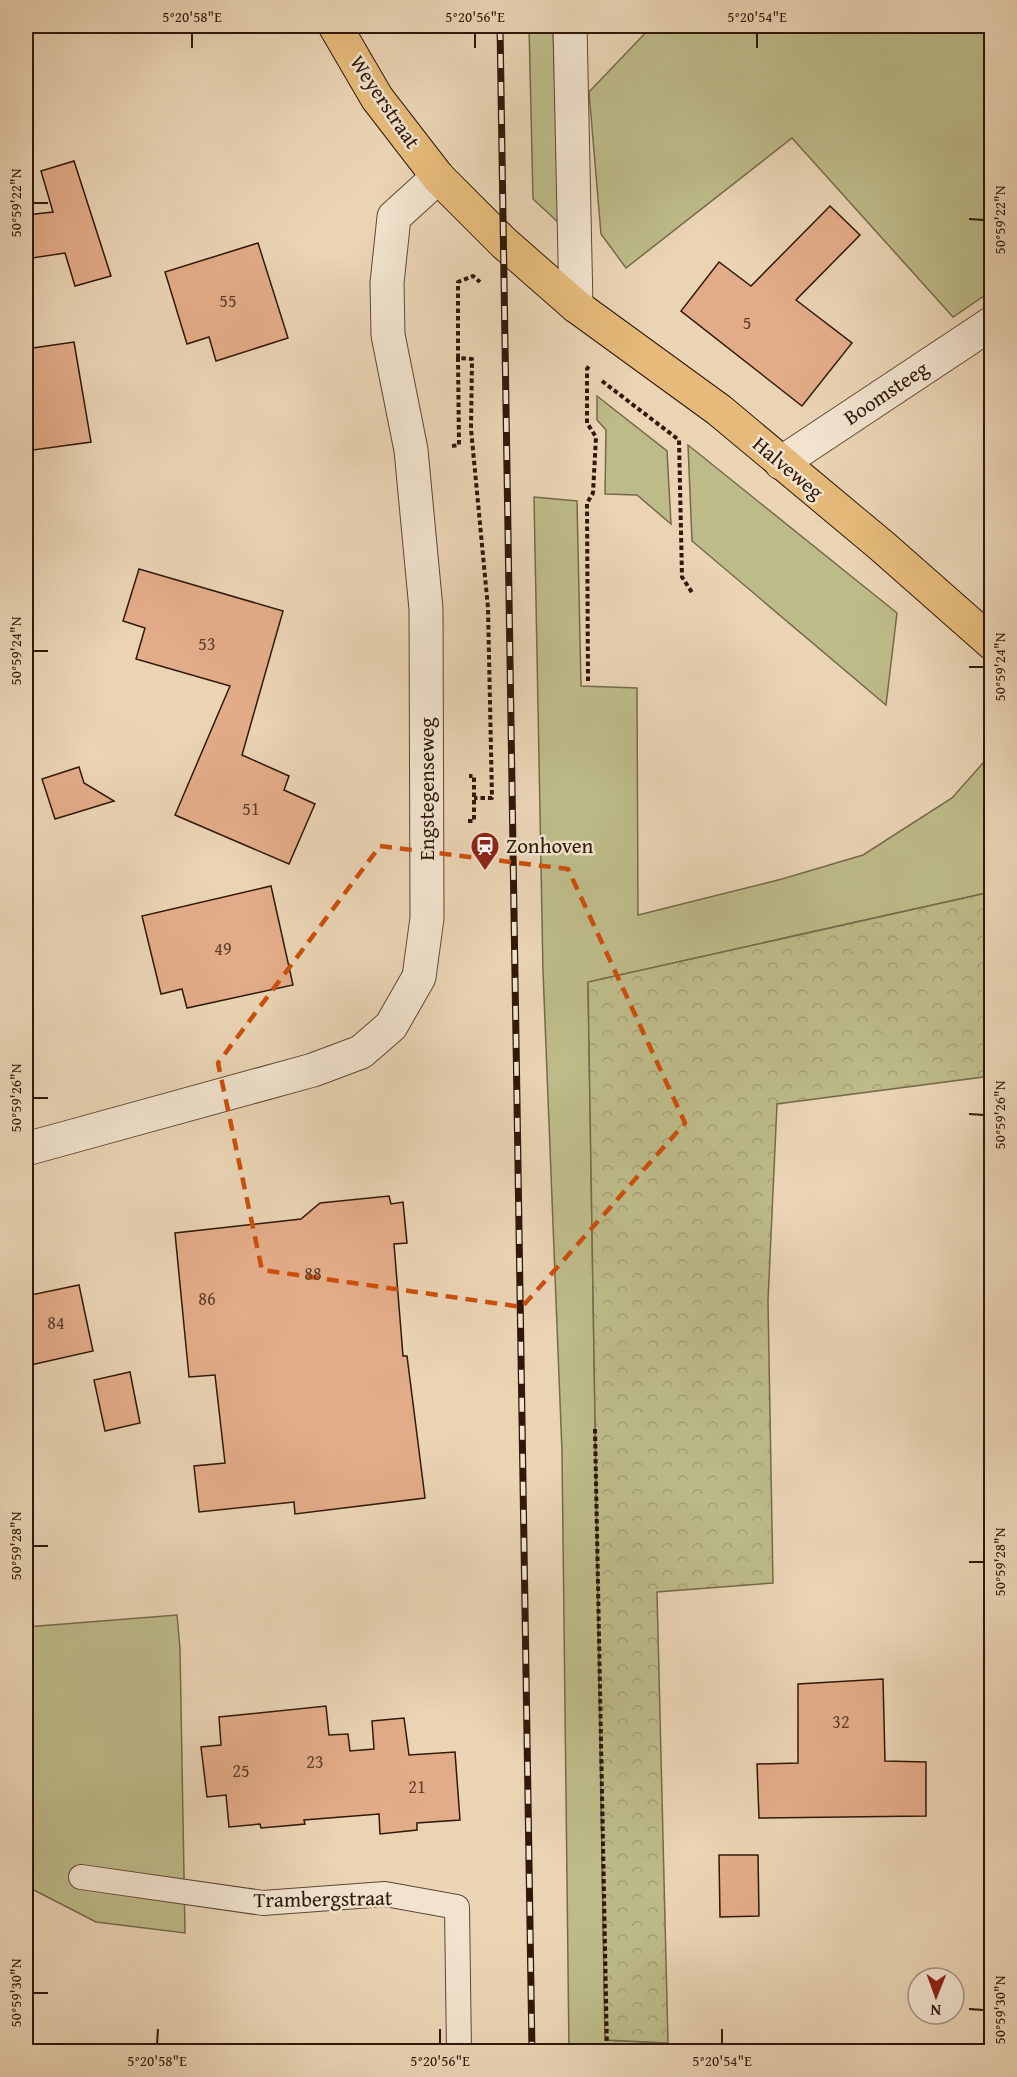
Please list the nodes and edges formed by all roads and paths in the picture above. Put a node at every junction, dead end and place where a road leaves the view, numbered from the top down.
1 (335, 26) edge
2 (570, 26) edge
3 (438, 177) junction
4 (489, 289) dead end
5 (576, 306) junction
6 (992, 322) edge
7 (615, 334) junction
8 (458, 358) junction
9 (578, 362) dead end
10 (587, 369) junction
11 (459, 445) dead end
12 (782, 463) junction
13 (693, 594) dead end
14 (992, 643) edge
15 (588, 681) dead end
16 (474, 776) dead end
17 (474, 798) junction
18 (474, 821) dead end
19 (26, 1149) edge
20 (595, 1429) dead end
21 (81, 1877) dead end
22 (459, 2052) edge
23 (606, 2052) edge

1 - 3 main road, Weyerstraat
2 - 5 street
3 - 5 main road, Halveweg
3 - 19 street, Engstegenseweg
4 - 8 path
5 - 7 main road, Halveweg
6 - 12 street, Boomsteeg
7 - 10 path
7 - 12 main road, Halveweg
8 - 11 path
8 - 17 path
9 - 10 path
10 - 13 path
10 - 15 path
12 - 14 main road, Halveweg
16 - 17 path
17 - 18 path
20 - 23 path
21 - 22 lane, Trambergstraat

